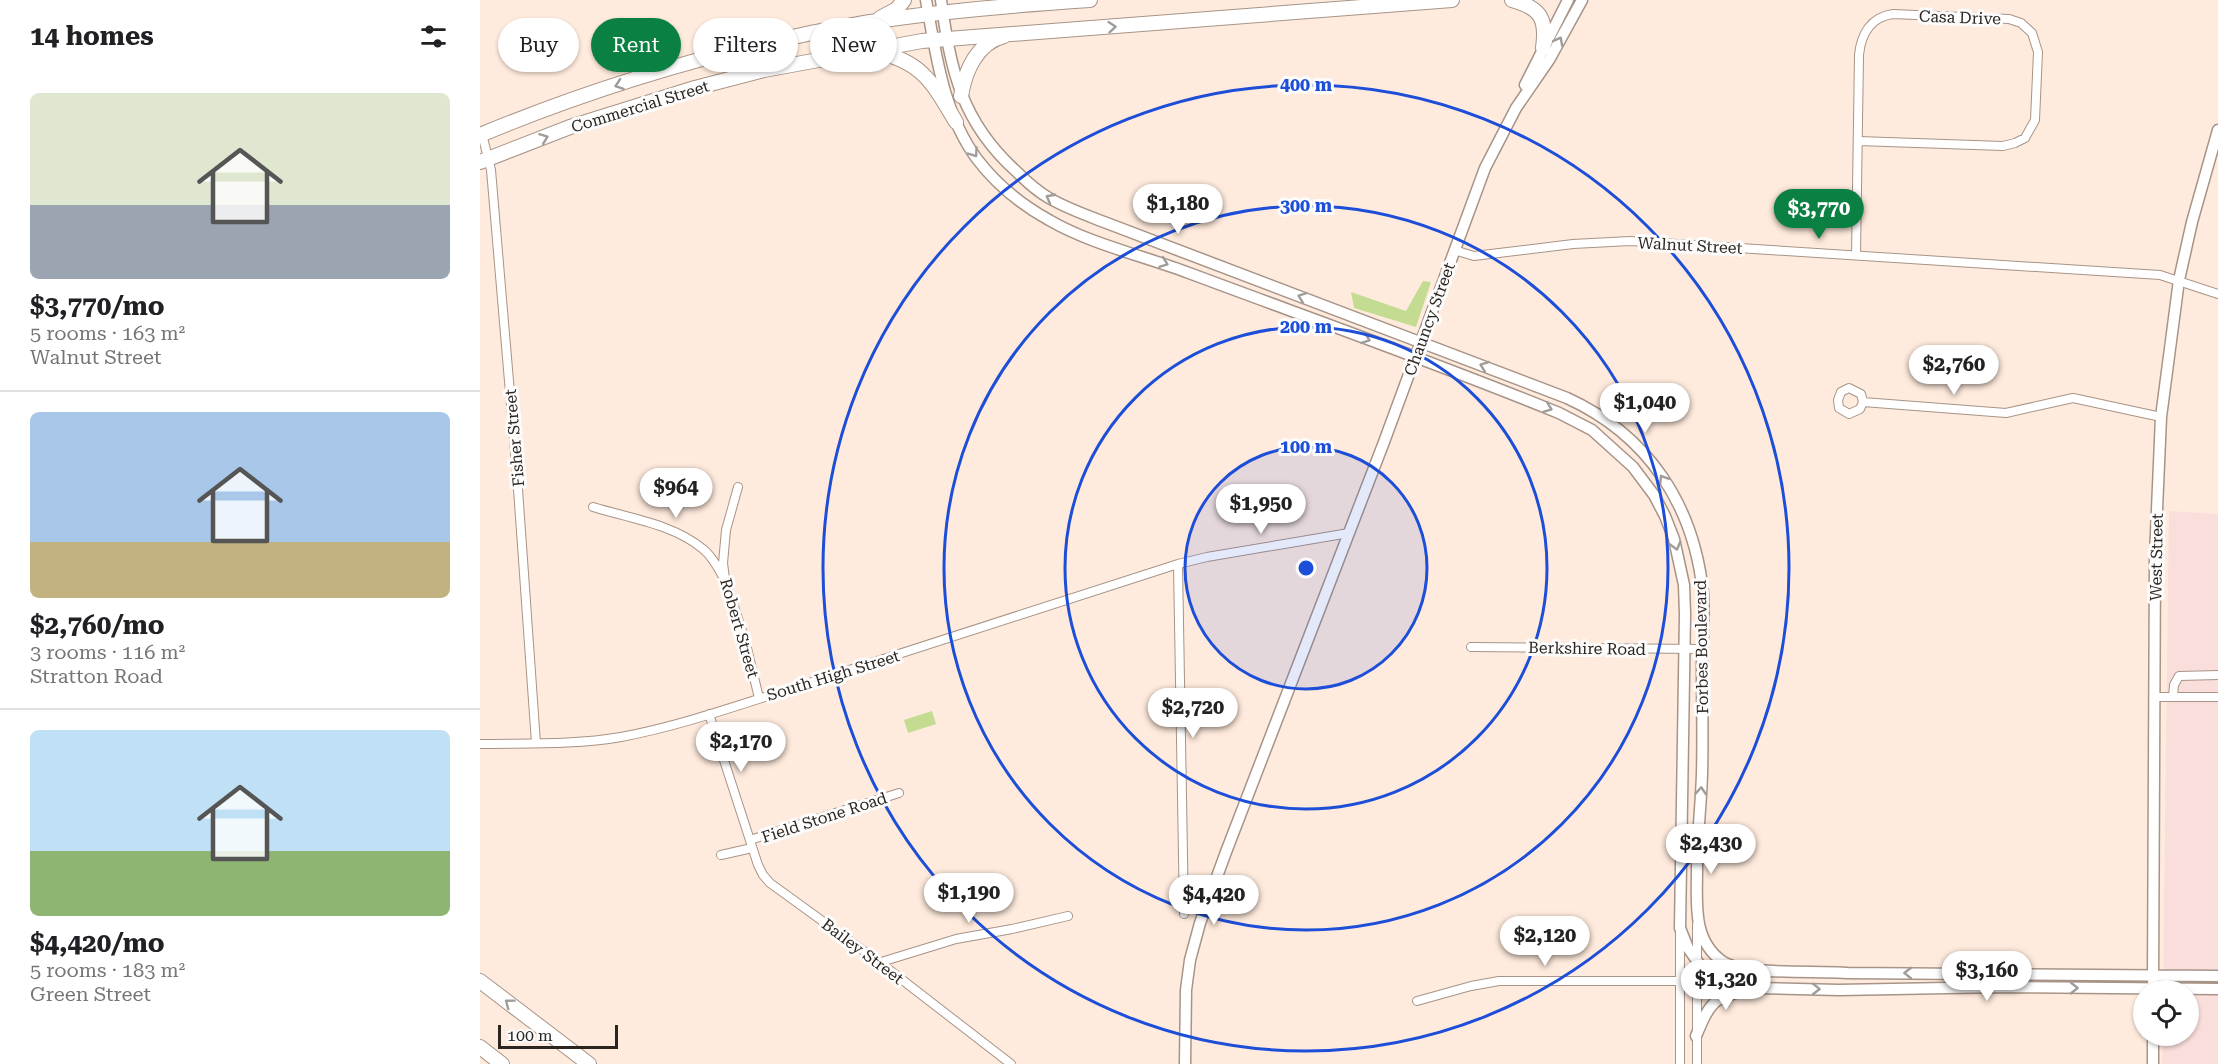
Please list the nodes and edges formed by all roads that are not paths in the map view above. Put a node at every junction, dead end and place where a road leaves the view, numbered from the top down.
1 (904, 0) edge
2 (926, 0) edge
3 (964, 0) edge
4 (1090, 0) edge
5 (1452, 0) edge
6 (1512, 0) edge
7 (1568, 0) edge
8 (1582, 0) edge
9 (996, 8) junction
10 (938, 10) edge
11 (879, 18) edge
12 (893, 18) edge
13 (1016, 33) junction
14 (810, 35) edge
15 (940, 39) junction
16 (897, 46) edge
17 (1543, 48) junction
18 (897, 58) edge
19 (810, 62) edge
20 (961, 96) junction
21 (1516, 108) junction
22 (956, 122) junction
23 (2218, 130) edge
24 (481, 135) edge
25 (1858, 141) junction
26 (485, 161) edge
27 (1454, 250) junction
28 (1856, 255) junction
29 (2179, 280) junction
30 (2218, 294) edge
31 (1421, 342) junction
32 (1415, 358) junction
33 (1863, 402) dead end
34 (2161, 417) junction
35 (738, 487) dead end
36 (593, 507) dead end
37 (1349, 533) junction
38 (1178, 564) junction
39 (725, 579) junction
40 (1471, 647) dead end
41 (1685, 649) junction
42 (1702, 649) junction
43 (2218, 675) edge
44 (2218, 697) edge
45 (759, 698) junction
46 (2154, 698) junction
47 (2173, 698) junction
48 (709, 714) junction
49 (536, 743) junction
50 (480, 744) edge
51 (899, 793) dead end
52 (751, 844) junction
53 (722, 855) dead end
54 (1184, 914) dead end
55 (1068, 916) dead end
56 (1697, 922) junction
57 (1680, 928) junction
58 (1696, 960) junction
59 (878, 963) junction
60 (1735, 968) junction
61 (1709, 975) junction
62 (2153, 976) junction
63 (2218, 976) edge
64 (1696, 977) junction
65 (2153, 980) edge
66 (480, 981) edge
67 (1680, 981) junction
68 (1757, 988) junction
69 (2133, 989) edge
70 (2199, 989) edge
71 (2218, 989) edge
72 (1417, 1001) dead end
73 (1696, 1036) junction
74 (2153, 1046) edge
75 (480, 1047) edge
76 (502, 1064) edge
77 (589, 1064) edge
78 (1011, 1064) edge
79 (1185, 1064) edge
80 (1680, 1064) edge
81 (1697, 1064) edge
82 (2153, 1064) edge

1 - 11 highway
2 - 10 street, Forbes Boulevard
3 - 9 highway
4 - 9 highway, Commercial Street
13 -> 5 highway, Commercial Street
6 - 17 highway
7 - 17 street, Chauncy Street
21 -> 8 street, Chauncy Street
9 - 10 highway, Commercial Street
10 - 12 highway, Commercial Street
10 - 15 street, Forbes Boulevard
13 - 15 highway, Commercial Street
13 - 20 highway
14 -> 24 highway, Commercial Street
15 - 16 highway, Commercial Street
15 - 20 street, Forbes Boulevard
15 - 22 street, Forbes Boulevard
17 - 21 street, Chauncy Street
18 - 22 highway
26 -> 19 highway, Commercial Street
31 -> 20 street, Forbes Boulevard
21 - 27 street, Chauncy Street
22 -> 32 street, Forbes Boulevard
23 - 29 street, West Street
24 - 26 street, Fisher Street
25 - 25 street, Casa Drive
25 - 28 street, Casa Drive
26 - 49 street, Fisher Street
27 - 28 street, Walnut Street
27 - 31 street, Chauncy Street
28 - 29 street, Walnut Street
29 - 30 street, Walnut Street
29 - 34 street, West Street
31 - 32 street, Chauncy Street
42 -> 31 street, Forbes Boulevard
32 - 37 street, Chauncy Street
32 -> 41 street, Forbes Boulevard
33 - 34 street
34 - 46 street, West Street
35 - 39 street, Robert Street
36 - 39 street
37 - 38 street
37 - 79 street, Chauncy Street
38 - 45 street, South High Street
38 - 54 street
39 - 45 street, Robert Street
40 - 41 street, Berkshire Road
41 - 42 street, Berkshire Road
41 - 57 street, Forbes Boulevard
56 -> 42 street, Forbes Boulevard
43 - 47 street
44 - 47 street
45 - 48 street, South High Street
46 - 47 street
46 - 62 street, West Street
48 - 49 street, South High Street
48 - 52 street, Bailey Street
49 - 50 street, South High Street
51 - 52 street, Field Stone Road
52 - 53 street
52 - 59 street, Bailey Street
55 - 59 street
56 - 58 street
56 - 60 street, Forbes Boulevard
57 - 58 street, Forbes Boulevard
57 - 67 street
58 - 61 street, Forbes Boulevard
58 - 64 street
59 - 78 street, Bailey Street
60 - 61 street
62 -> 60 street
61 - 64 street
61 - 68 street, Forbes Boulevard
62 - 63 street
62 - 65 street, West Street
64 - 67 street
64 - 73 street
77 -> 66 highway
67 - 72 street
67 - 80 street
68 -> 69 street, Forbes Boulevard
68 - 73 street
70 - 71 street, Forbes Boulevard
73 - 81 street
74 - 82 street
75 - 76 highway

